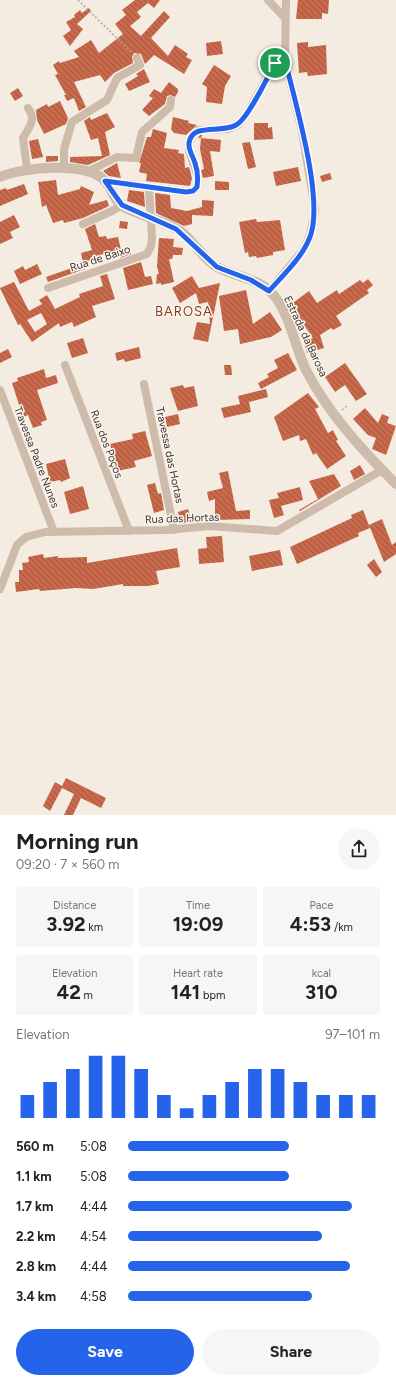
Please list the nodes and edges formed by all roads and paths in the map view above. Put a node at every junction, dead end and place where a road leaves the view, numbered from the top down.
1 (78, 0) edge
2 (268, 0) edge
3 (286, 0) edge
4 (285, 18) junction
5 (137, 58) joint
6 (285, 60) junction
7 (171, 100) dead end
8 (28, 108) dead end
9 (64, 168) junction
10 (27, 169) junction
11 (87, 172) junction
12 (0, 177) edge
13 (105, 181) junction
14 (149, 188) junction
15 (122, 205) junction
16 (149, 217) junction
17 (83, 224) dead end
18 (48, 288) dead end
19 (269, 291) junction
20 (65, 365) dead end
21 (144, 384) dead end
22 (0, 390) edge
23 (382, 470) junction
24 (396, 484) edge
25 (174, 530) junction
26 (129, 531) junction
27 (54, 532) junction
28 (0, 589) edge

1 - 5 path
2 - 4 street
3 - 4 street
4 - 6 street
5 - 9 street
6 - 14 street
6 - 19 street
7 - 11 street
8 - 10 street
9 - 10 street
9 - 11 street
10 - 12 street
11 - 13 street
13 - 14 street
13 - 15 street
14 - 16 street
15 - 16 street, Estrada da Barosa
15 - 17 street
16 - 18 street, Rua de Baixo
16 - 19 street, Estrada da Barosa
19 - 23 street, Estrada da Barosa
20 - 26 street, Rua dos Poços
21 - 25 street, Travessa das Hortas
22 - 27 street, Travessa Padre Nunes
23 - 24 street, Estrada da Barosa
23 - 25 street, Rua das Hortas
25 - 26 street, Rua das Hortas
26 - 27 street, Rua das Hortas
27 - 28 street, Rua das Hortas

